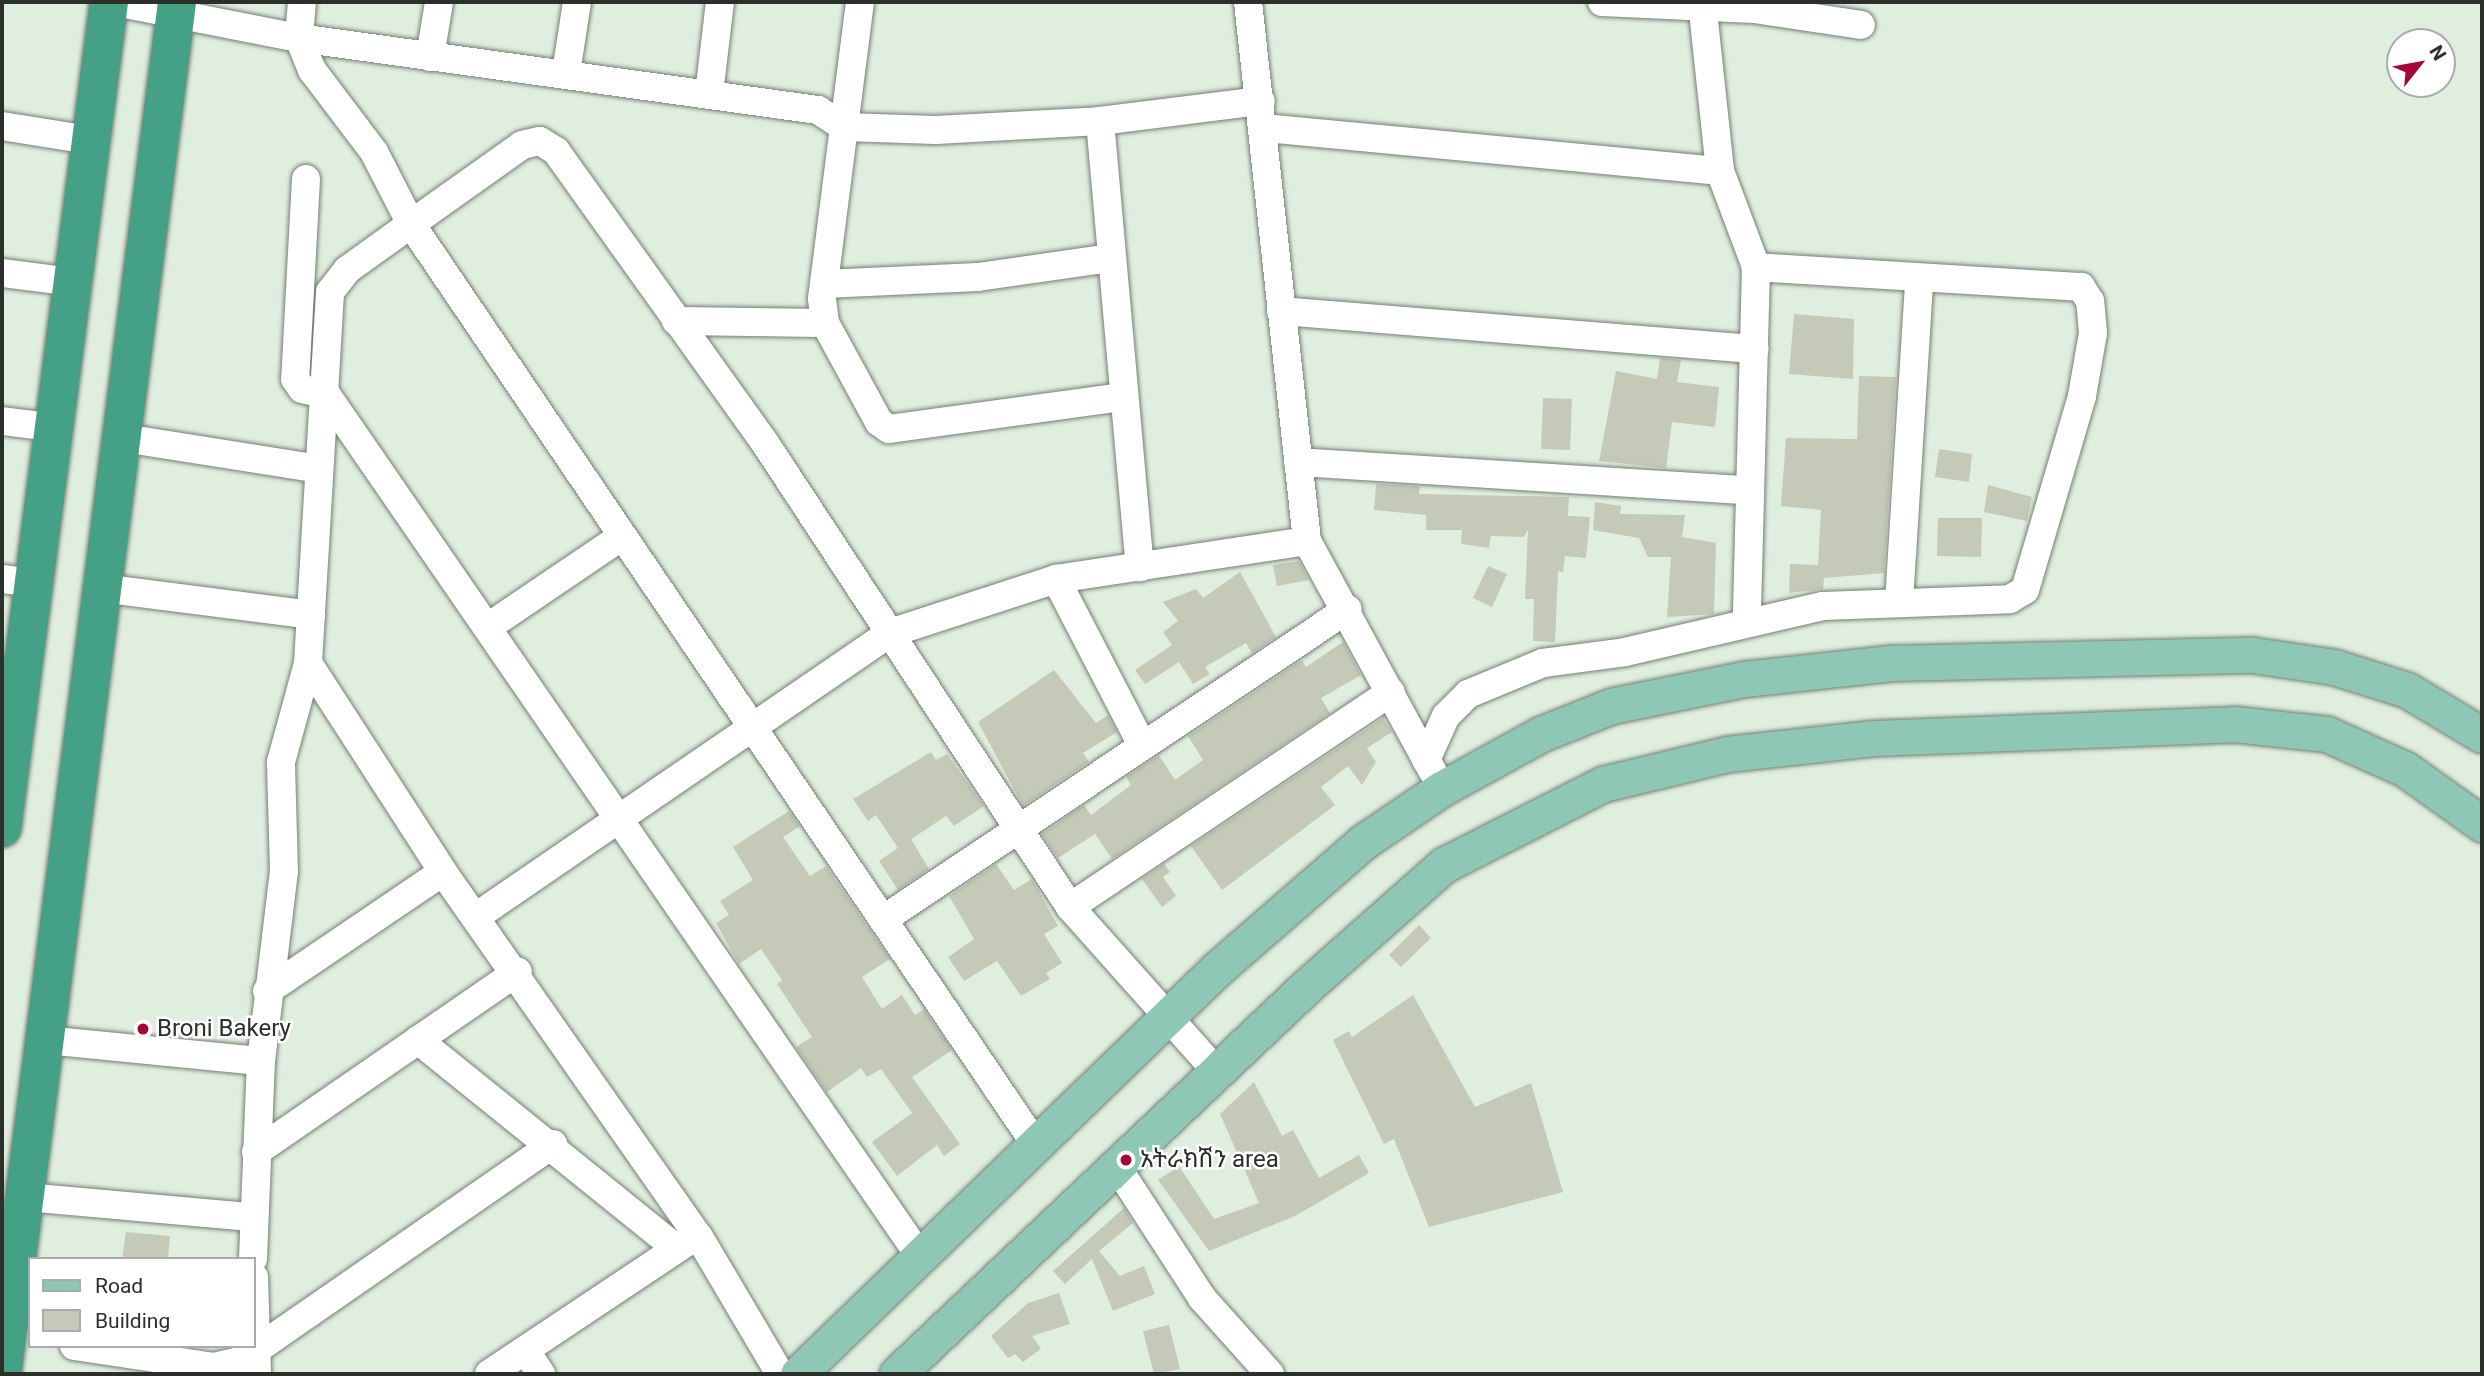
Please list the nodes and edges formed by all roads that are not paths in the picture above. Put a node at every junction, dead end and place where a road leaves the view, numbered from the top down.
1 (109, 2) edge
2 (115, 2) edge
3 (302, 2) edge
4 (439, 2) edge
5 (577, 2) edge
6 (720, 2) edge
7 (860, 2) edge
8 (1248, 2) edge
9 (1602, 2) edge
10 (1701, 7) edge
11 (176, 9) edge
12 (1861, 25) dead end
13 (299, 38) junction
14 (430, 57) junction
15 (566, 73) junction
16 (709, 94) junction
17 (1262, 115) junction
18 (1100, 121) junction
19 (2, 126) edge
20 (844, 127) junction
21 (89, 140) junction
22 (1720, 171) junction
23 (306, 179) dead end
24 (411, 223) junction
25 (1110, 258) junction
26 (1756, 267) junction
27 (2, 273) edge
28 (1919, 281) junction
29 (73, 282) junction
30 (824, 284) junction
31 (1281, 311) junction
32 (676, 321) junction
33 (825, 323) junction
34 (1754, 349) junction
35 (326, 394) junction
36 (1124, 397) junction
37 (2, 421) edge
38 (50, 427) junction
39 (124, 438) junction
40 (1298, 463) junction
41 (319, 469) junction
42 (1748, 490) junction
43 (621, 537) junction
44 (1307, 541) junction
45 (1140, 567) junction
46 (1056, 579) junction
47 (18, 581) edge
48 (101, 588) junction
49 (1899, 601) junction
50 (1348, 609) junction
51 (311, 615) junction
52 (1747, 621) junction
53 (488, 627) junction
54 (890, 634) junction
55 (308, 663) junction
56 (1391, 692) junction
57 (8, 719) edge
58 (755, 728) junction
59 (2482, 735) edge
60 (1142, 745) junction
61 (1434, 775) junction
62 (619, 818) junction
63 (2482, 824) edge
64 (2, 828) edge
65 (1016, 828) junction
66 (443, 872) junction
67 (1070, 907) junction
68 (477, 916) junction
69 (887, 917) junction
70 (518, 971) junction
71 (267, 991) junction
72 (1168, 1014) junction
73 (45, 1040) junction
74 (418, 1040) junction
75 (261, 1061) junction
76 (1217, 1072) junction
77 (1034, 1142) junction
78 (553, 1144) junction
79 (256, 1152) junction
80 (1119, 1170) junction
81 (26, 1197) junction
82 (251, 1217) junction
83 (686, 1242) junction
84 (919, 1255) junction
85 (253, 1257) edge
86 (256, 1333) edge
87 (18, 1338) edge
88 (87, 1348) edge
89 (525, 1350) junction
90 (257, 1361) edge
91 (2, 1374) edge
92 (489, 1374) edge
93 (541, 1374) edge
94 (780, 1374) edge
95 (798, 1374) edge
96 (897, 1374) edge
97 (1270, 1374) edge

1 - 21 highway
2 - 11 street
3 - 13 street
4 - 14 street
5 - 15 street
6 - 16 street
7 - 20 street
8 - 17 street
9 - 10 street
10 - 12 street
10 - 22 street
11 - 13 street
11 - 39 highway
13 - 14 street
13 - 24 street
14 - 15 street
15 - 16 street
16 - 20 street
17 - 18 street
17 - 22 street
17 - 31 street
18 - 20 street
18 - 25 street
19 - 21 street
20 - 30 street
21 - 29 highway
22 - 26 street
23 - 35 street
24 - 32 street
24 - 35 street
24 - 43 street
25 - 30 street
25 - 36 street
26 - 28 street
26 - 34 street
27 - 29 street
28 - 49 street
28 - 49 street
29 - 38 highway
30 - 33 street
31 - 34 street
31 - 40 street
32 - 33 street
32 - 54 street
33 - 36 street
34 - 42 street
35 - 41 street
35 - 53 street
36 - 45 street
37 - 38 street
38 - 47 highway
39 - 41 street
39 - 48 highway
40 - 42 street
40 - 44 street
41 - 51 street
42 - 52 street
43 - 53 street
43 - 58 street
44 - 45 street
44 - 50 street
45 - 46 street
46 - 54 street
46 - 60 street
47 - 57 highway
48 - 51 street
48 - 73 highway
49 - 52 street
50 - 56 street
50 - 60 street
51 - 55 street
52 - 61 street
53 - 62 street
54 - 58 street
54 - 65 street
55 - 66 street
55 - 71 street
56 - 61 street
56 - 67 street
57 - 64 highway
58 - 62 street
58 - 69 street
59 - 61 main road
60 - 65 street
61 - 72 main road
62 - 68 street
62 - 84 street
63 - 76 main road
65 - 67 street
65 - 69 street
66 - 68 street
66 - 71 street
67 - 72 street
68 - 70 street
69 - 77 street
70 - 74 street
70 - 83 street
71 - 75 street
72 - 76 street
72 - 77 main road
73 - 75 street
73 - 81 highway
74 - 78 street
74 - 79 street
75 - 79 street
76 - 80 main road
77 - 84 main road
78 - 83 street
78 - 90 street
79 - 82 street
80 - 96 main road
80 - 97 street
81 - 82 street
81 - 87 highway
82 - 85 street
83 - 89 street
83 - 94 street
84 - 95 main road
86 - 90 street
87 - 91 highway
88 - 90 street
89 - 92 street
89 - 93 street

